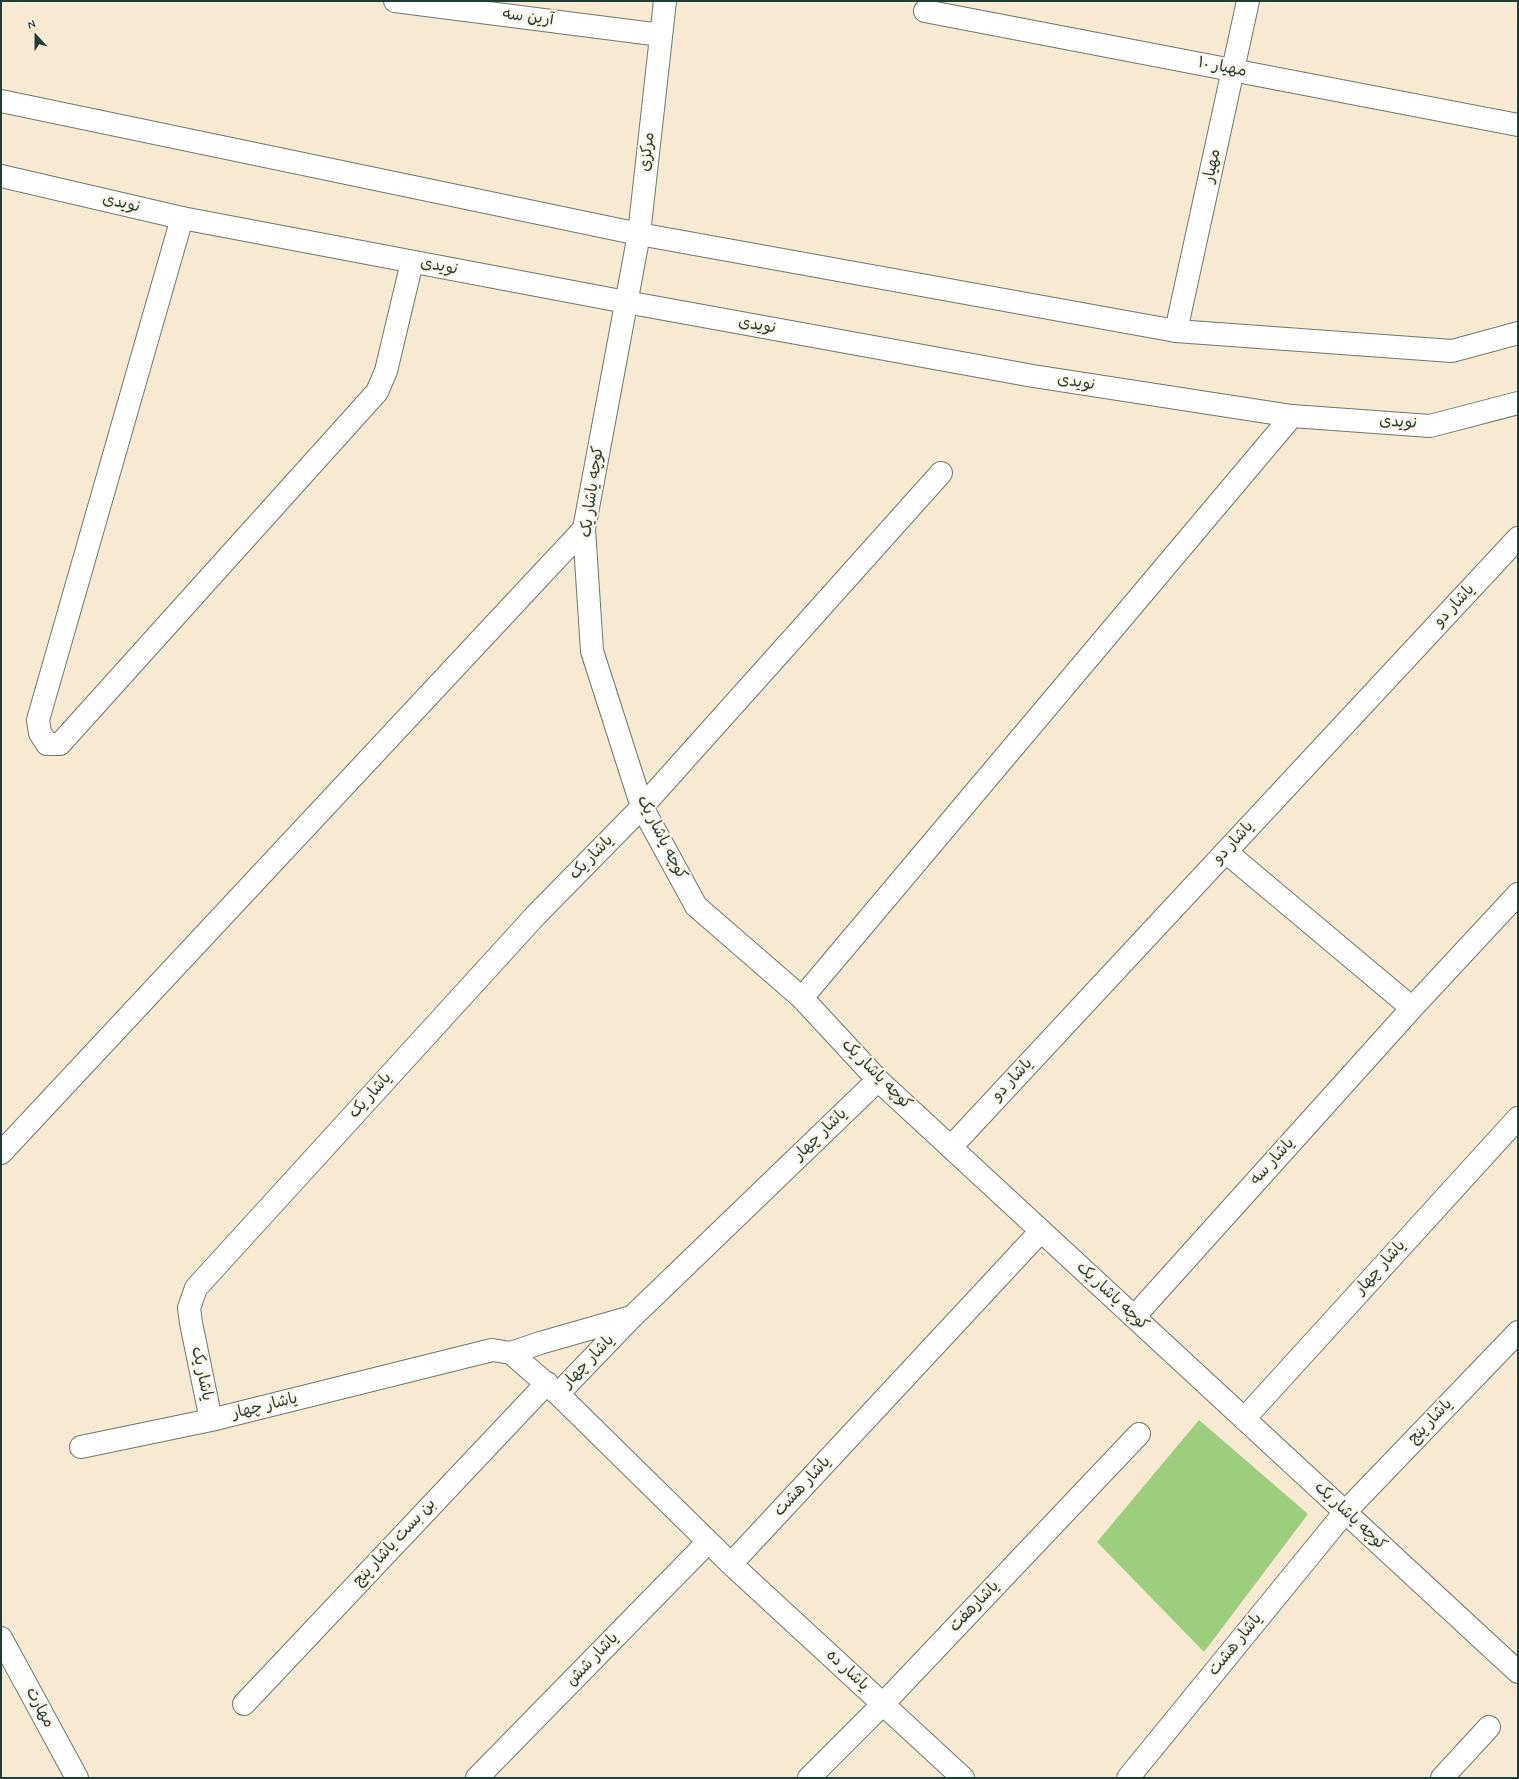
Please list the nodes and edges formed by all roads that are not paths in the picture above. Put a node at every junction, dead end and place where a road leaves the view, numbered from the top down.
1 (395, 1) edge
2 (665, 1) edge
3 (1248, 1) edge
4 (925, 11) dead end
5 (661, 35) junction
6 (1234, 70) junction
7 (1, 101) edge
8 (1518, 126) edge
9 (1, 176) edge
10 (182, 218) junction
11 (639, 234) junction
12 (412, 262) junction
13 (626, 302) junction
14 (1176, 331) junction
15 (1518, 333) edge
16 (1518, 403) edge
17 (1292, 416) junction
18 (941, 473) dead end
19 (584, 529) junction
20 (1518, 538) edge
21 (642, 807) junction
22 (1226, 852) junction
23 (1518, 894) edge
24 (802, 998) junction
25 (1412, 1008) junction
26 (878, 1080) junction
27 (1518, 1118) edge
28 (951, 1147) junction
29 (1, 1153) edge
30 (1042, 1231) junction
31 (632, 1317) junction
32 (1134, 1317) junction
33 (1518, 1332) edge
34 (511, 1353) junction
35 (552, 1388) junction
36 (1244, 1419) junction
37 (211, 1420) junction
38 (1140, 1434) dead end
39 (81, 1447) dead end
40 (1345, 1512) junction
41 (708, 1542) junction
42 (731, 1564) junction
43 (1, 1638) edge
44 (1518, 1672) edge
45 (244, 1704) dead end
46 (883, 1704) junction
47 (1489, 1727) dead end
48 (77, 1778) edge
49 (478, 1778) edge
50 (809, 1778) edge
51 (963, 1778) edge
52 (1128, 1778) edge
53 (1442, 1778) edge

1 - 5 street, آرین سه
2 - 5 street, مرکزی
3 - 6 street, مهیار
4 - 6 street, مهیار ۱۰
5 - 11 street, مرکزی
6 - 8 street, مهیار ۱۰
6 - 14 street, مهیار
7 - 11 street
9 - 10 street, نویدی
10 - 12 street, نویدی
10 - 12 street
11 - 13 street, مرکزی
11 - 14 street
12 - 13 street, نویدی
13 - 17 street, نویدی
13 - 19 street, کوچه یاشار یک
14 - 15 street
16 - 17 street, نویدی
17 - 24 street
18 - 21 street, یاشار یک
19 - 21 street, کوچه یاشار یک
19 - 29 street
20 - 22 street, یاشار دو
21 - 24 street, کوچه یاشار یک
21 - 37 street, یاشار یک
22 - 25 street
22 - 28 street, یاشار دو
23 - 25 street, یاشار سه
24 - 26 street, کوچه یاشار یک
25 - 32 street, یاشار سه
26 - 28 street, کوچه یاشار یک
26 - 31 street, یاشار چهار
27 - 36 street, یاشار چهار
28 - 30 street, کوچه یاشار یک
30 - 32 street, کوچه یاشار یک
30 - 42 street, یاشار هشت
31 - 34 street
31 - 35 street, یاشار چهار
32 - 36 street, کوچه یاشار یک
33 - 40 street, یاشار پنج
34 - 35 street, یاشار چهار
34 - 37 street, یاشار چهار
35 - 41 street
35 - 45 street, بن بست یاشار پنج
36 - 40 street, کوچه یاشار یک
37 - 39 street, یاشار چهار
38 - 46 street, یاشارهفت
40 - 44 street, کوچه یاشار یک
40 - 52 street, یاشار هشت
41 - 42 street
41 - 49 street, یاشار شش
42 - 46 street, یاشار ده
43 - 48 street, مهارت
46 - 50 street, یاشارهفت
46 - 51 street, یاشار ده
47 - 53 street

